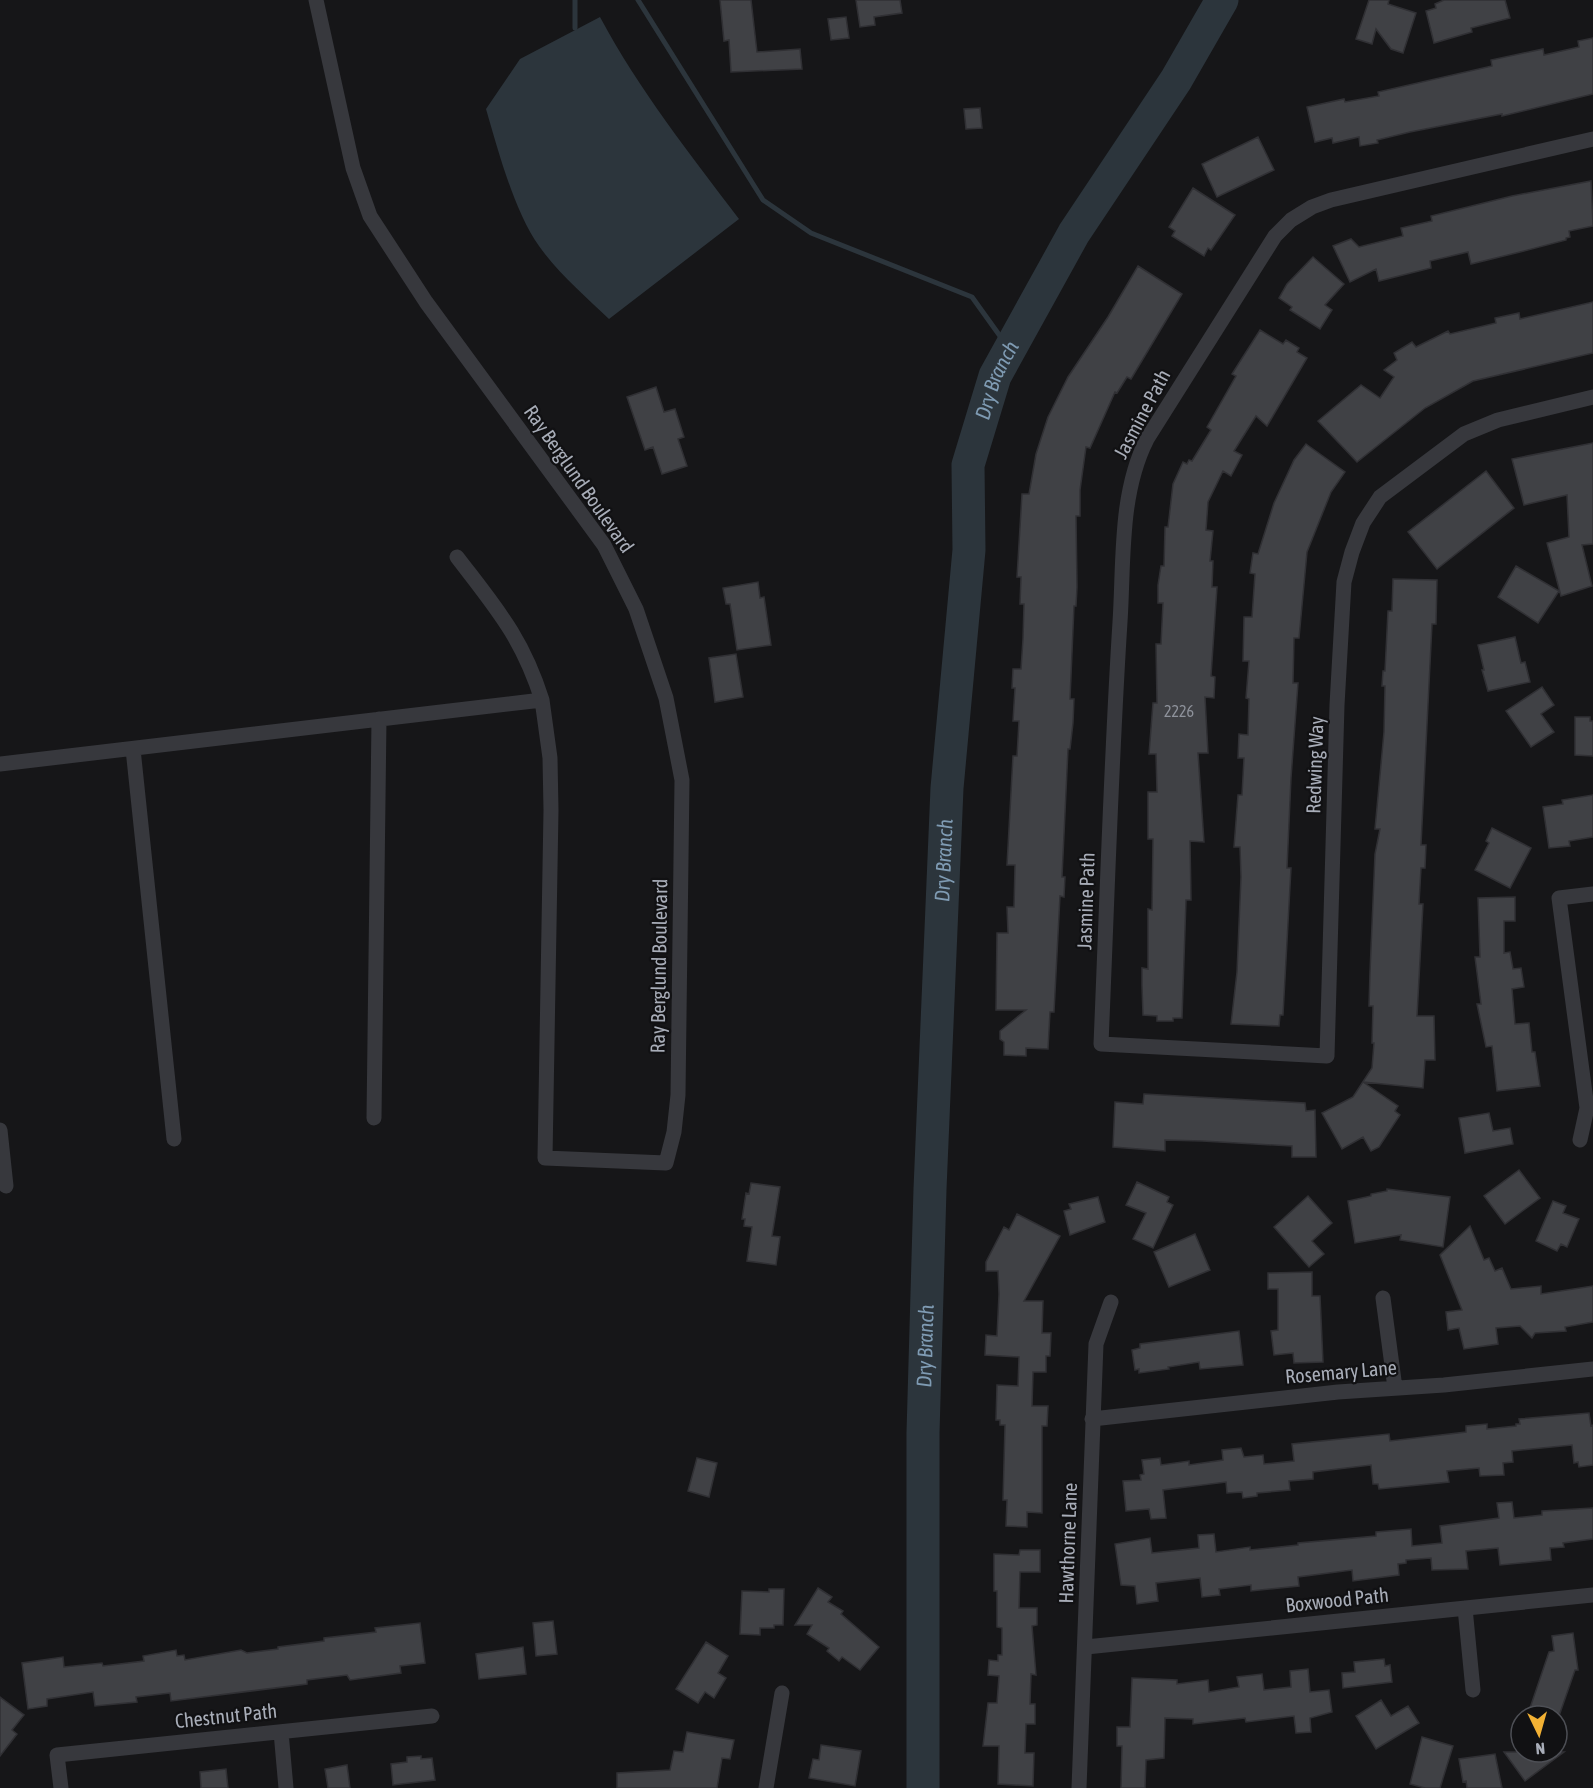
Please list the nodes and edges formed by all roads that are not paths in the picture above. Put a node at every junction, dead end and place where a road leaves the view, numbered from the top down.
1 (316, 0) edge
2 (1593, 139) edge
3 (1593, 397) edge
4 (457, 557) dead end
5 (542, 700) junction
6 (379, 719) junction
7 (133, 749) junction
8 (0, 764) edge
9 (1593, 894) edge
10 (1101, 1044) joint
11 (374, 1118) dead end
12 (0, 1130) edge
13 (174, 1139) dead end
14 (1580, 1140) dead end
15 (6, 1186) dead end
16 (1383, 1298) dead end
17 (1110, 1302) dead end
18 (1593, 1369) edge
19 (1395, 1388) junction
20 (1092, 1419) junction
21 (1593, 1595) edge
22 (1465, 1608) junction
23 (1086, 1647) junction
24 (1473, 1690) dead end
25 (782, 1693) dead end
26 (432, 1716) dead end
27 (281, 1731) junction
28 (61, 1788) edge
29 (286, 1788) edge
30 (766, 1788) edge
31 (1079, 1788) edge

1 - 5 street, Ray Berglund Boulevard
2 - 10 street, Jasmine Path
3 - 10 street, Redwing Way
4 - 5 street
5 - 6 street
6 - 7 street
6 - 11 street
7 - 8 street
7 - 13 street
9 - 14 street
12 - 15 street
16 - 19 street
17 - 20 street, Hawthorne Lane
18 - 19 street, Rosemary Lane
19 - 20 street, Rosemary Lane
20 - 23 street, Hawthorne Lane
21 - 22 street, Boxwood Path
22 - 23 street, Boxwood Path
22 - 24 street
23 - 31 street, Hawthorne Lane
25 - 30 street
26 - 27 street, Chestnut Path
27 - 28 street, Chestnut Path
27 - 29 street

